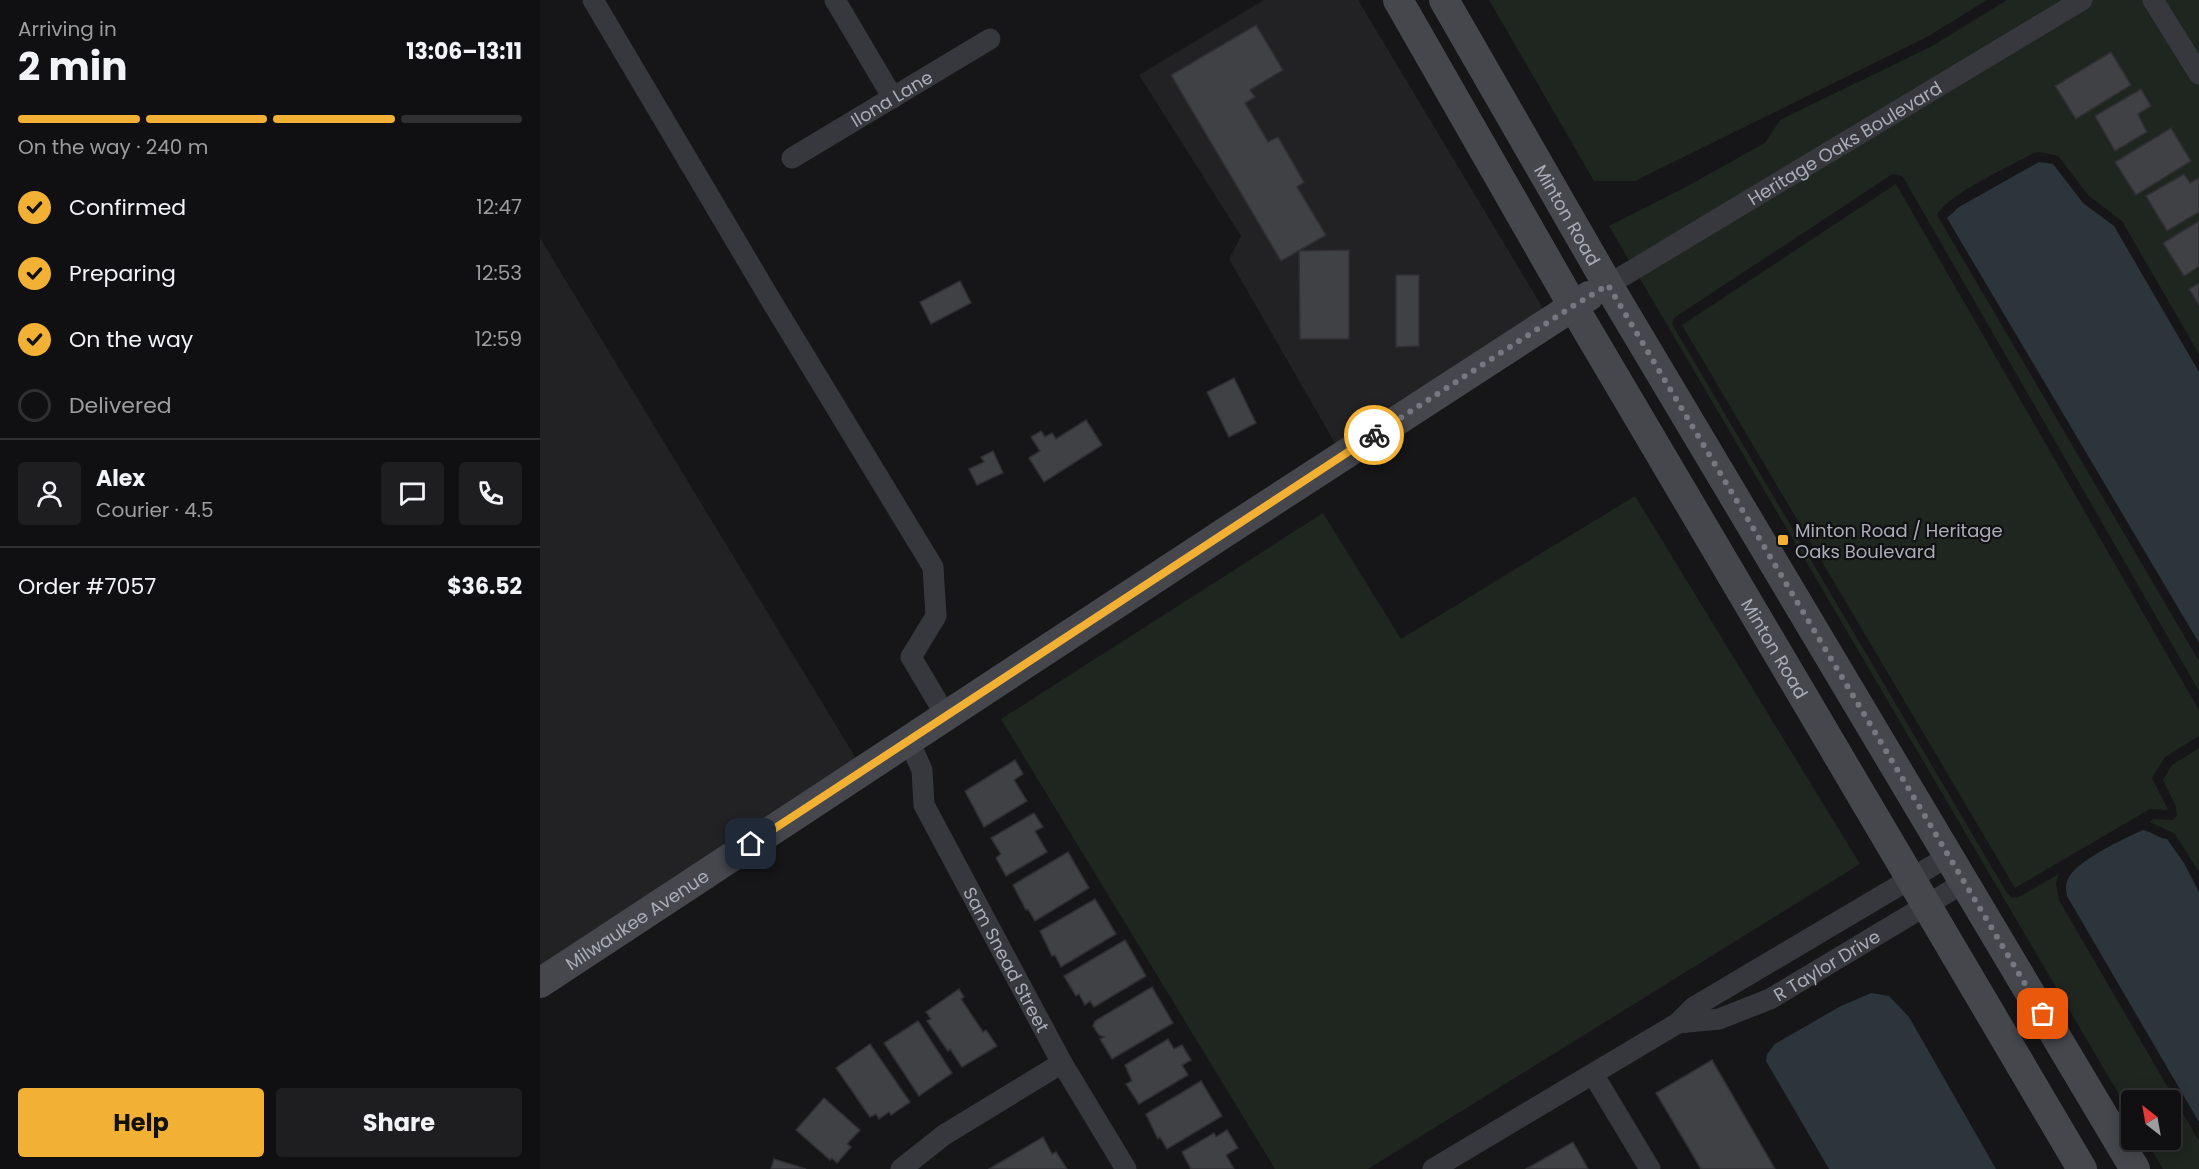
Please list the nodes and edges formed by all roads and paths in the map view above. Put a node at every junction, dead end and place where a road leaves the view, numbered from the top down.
1 (593, 0) edge
2 (835, 0) edge
3 (1398, 0) edge
4 (1444, 0) edge
5 (2082, 0) edge
6 (2153, 0) edge
7 (990, 39) dead end
8 (2199, 74) edge
9 (893, 98) junction
10 (792, 158) dead end
11 (1608, 285) junction
12 (1573, 306) junction
13 (946, 716) junction
14 (909, 741) junction
15 (1949, 855) junction
16 (1910, 877) junction
17 (1965, 882) junction
18 (1927, 906) junction
19 (1815, 934) junction
20 (1832, 962) junction
21 (1743, 977) junction
22 (540, 983) edge
23 (1757, 1004) junction
24 (1678, 1023) junction
25 (1062, 1063) junction
26 (1593, 1074) junction
27 (1443, 1166) edge
28 (902, 1169) edge
29 (1126, 1169) edge
30 (1650, 1169) edge
31 (2082, 1169) edge
32 (2135, 1169) edge

1 - 13 street
2 - 9 street
3 - 12 main road, Minton Road
4 - 11 main road, Minton Road
5 - 11 street, Heritage Oaks Boulevard
6 - 8 street
7 - 9 street, Ilona Lane
9 - 10 street, Ilona Lane
11 - 12 main road, Milwaukee Avenue
11 - 15 main road, Minton Road
12 - 13 main road, Milwaukee Avenue
12 - 16 main road, Minton Road
13 - 14 main road, Milwaukee Avenue
14 - 22 main road, Milwaukee Avenue
14 - 25 street, Sam Snead Street
15 - 16 street, R Taylor Drive
15 - 17 main road, Minton Road
16 - 18 main road, Minton Road
16 - 19 street, R Taylor Drive
17 - 18 street, R Taylor Drive
17 - 32 main road, Minton Road
18 - 20 street, R Taylor Drive
18 - 31 main road, Minton Road
19 - 20 street
19 - 21 street, R Taylor Drive
20 - 23 street, R Taylor Drive
21 - 23 street
21 - 24 street, R Taylor Drive
23 - 24 street, R Taylor Drive
24 - 26 street, R Taylor Drive
25 - 28 street
25 - 29 street, Sam Snead Street
26 - 27 street, R Taylor Drive
26 - 30 street

